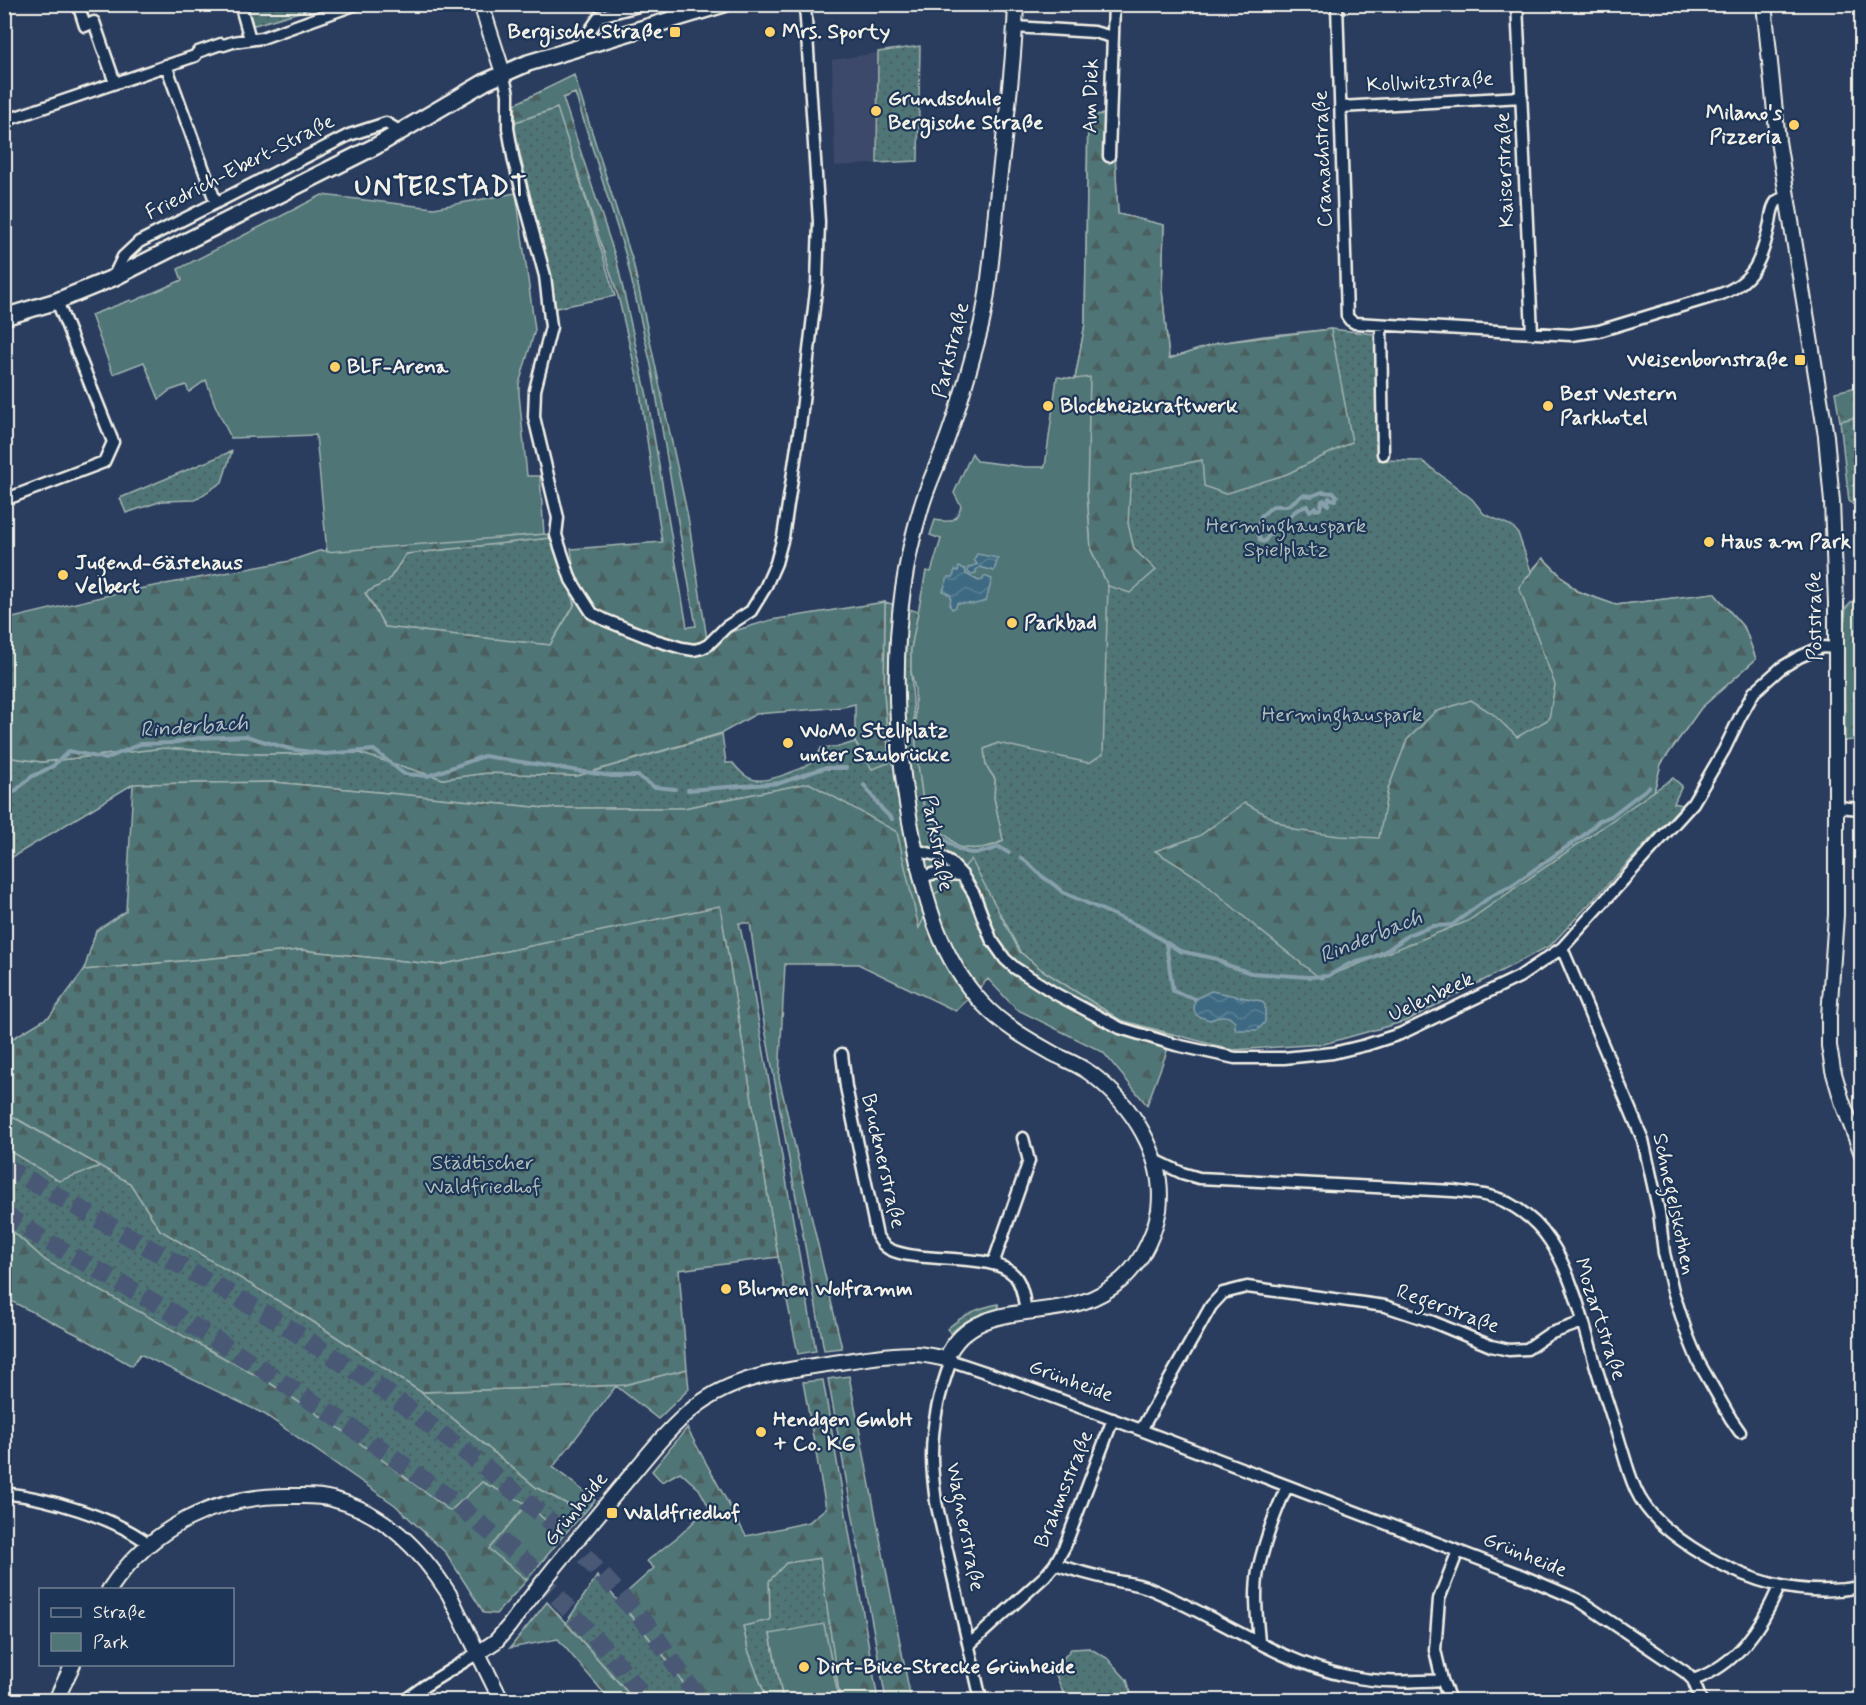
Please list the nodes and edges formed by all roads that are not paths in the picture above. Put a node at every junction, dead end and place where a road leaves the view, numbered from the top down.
1 (78, 4) edge
2 (240, 4) edge
3 (357, 4) edge
4 (481, 4) edge
5 (646, 4) edge
6 (724, 4) edge
7 (805, 4) edge
8 (1114, 4) edge
9 (1337, 4) edge
10 (1517, 4) edge
11 (1764, 4) edge
12 (1012, 7) edge
13 (1015, 27) junction
14 (1112, 38) junction
15 (250, 39) junction
16 (578, 48) junction
17 (166, 65) junction
18 (503, 73) junction
19 (116, 83) junction
20 (1522, 97) junction
21 (1340, 106) junction
22 (4, 121) edge
23 (401, 132) junction
24 (1109, 156) dead end
25 (1786, 196) junction
26 (216, 203) junction
27 (114, 278) junction
28 (57, 301) junction
29 (4, 317) edge
30 (1381, 325) junction
31 (1532, 333) junction
32 (1383, 454) dead end
33 (4, 500) edge
34 (1836, 648) junction
35 (1836, 807) junction
36 (1862, 809) edge
37 (915, 850) junction
38 (962, 876) junction
39 (921, 877) junction
40 (1562, 948) junction
41 (842, 1054) dead end
42 (1023, 1138) dead end
43 (1862, 1154) edge
44 (1155, 1160) junction
45 (993, 1264) junction
46 (1026, 1312) junction
47 (1583, 1322) junction
48 (949, 1360) junction
49 (1113, 1419) junction
50 (1141, 1430) junction
51 (1740, 1432) dead end
52 (1287, 1486) junction
53 (4, 1493) edge
54 (149, 1544) junction
55 (1458, 1551) junction
56 (1055, 1564) junction
57 (1779, 1587) junction
58 (1862, 1587) edge
59 (111, 1588) edge
60 (1259, 1642) junction
61 (969, 1645) junction
62 (478, 1653) junction
63 (73, 1666) edge
64 (1442, 1680) junction
65 (1693, 1680) junction
66 (56, 1701) edge
67 (405, 1701) edge
68 (501, 1701) edge
69 (981, 1701) edge
70 (1450, 1701) edge
71 (1701, 1701) edge

1 - 19 street
2 - 15 street
3 - 15 street
4 - 18 street
5 - 16 street
6 - 16 main road, Friedrich-Ebert-Straße
7 - 18 street
8 - 14 street, Am Diek
9 - 21 street, Cranachstraße
10 - 20 street, Kaiserstraße
11 - 25 street, Poststraße
12 - 13 street, Parkstraße
13 - 14 street, Am Diek
13 - 37 street, Parkstraße
14 - 24 street, Am Diek
15 - 17 street
16 - 18 main road, Friedrich-Ebert-Straße
17 - 19 street
17 - 26 street
18 - 23 main road, Friedrich-Ebert-Straße
19 - 22 street
20 - 21 street, Kollwitzstraße
20 - 31 street, Kaiserstraße
21 - 30 street, Cranachstraße
23 - 26 street, Friedrich-Ebert-Straße
23 - 27 main road, Friedrich-Ebert-Straße
25 - 31 street
25 - 34 street, Poststraße
26 - 27 street, Friedrich-Ebert-Straße
27 - 28 main road, Friedrich-Ebert-Straße
28 - 29 main road, Friedrich-Ebert-Straße
28 - 33 street
30 - 31 street
30 - 32 street
34 - 35 street, Poststraße
34 - 40 street, Uelenbeek
35 - 36 street
35 - 43 street, Poststraße
37 - 38 street, Uelenbeek
37 - 39 street, Parkstraße
38 - 39 street
38 - 40 street, Uelenbeek
39 - 44 street, Parkstraße
40 - 51 street, Schnegelskothen
41 - 45 street, Brucknerstraße
42 - 45 street
44 - 46 street, Parkstraße
44 - 47 street, Mozartstraße
45 - 46 street, Brucknerstraße
46 - 48 street, Parkstraße
47 - 50 street, Regerstraße
47 - 57 street, Mozartstraße
48 - 49 street, Grünheide
48 - 61 street, Wagnerstraße
48 - 62 street, Grünheide
49 - 50 street, Grünheide
49 - 56 street, Brahmsstraße
50 - 52 street, Grünheide
52 - 55 street, Grünheide
52 - 60 street
53 - 54 street
54 - 59 street
54 - 62 street
55 - 64 street
55 - 65 street, Grünheide
56 - 60 street
56 - 61 street, Brahmsstraße
57 - 58 street, Mozartstraße
57 - 65 street
60 - 64 street
61 - 69 street, Wagnerstraße
62 - 67 street
62 - 68 street
63 - 66 street
64 - 70 street
65 - 71 street, Grünheide

